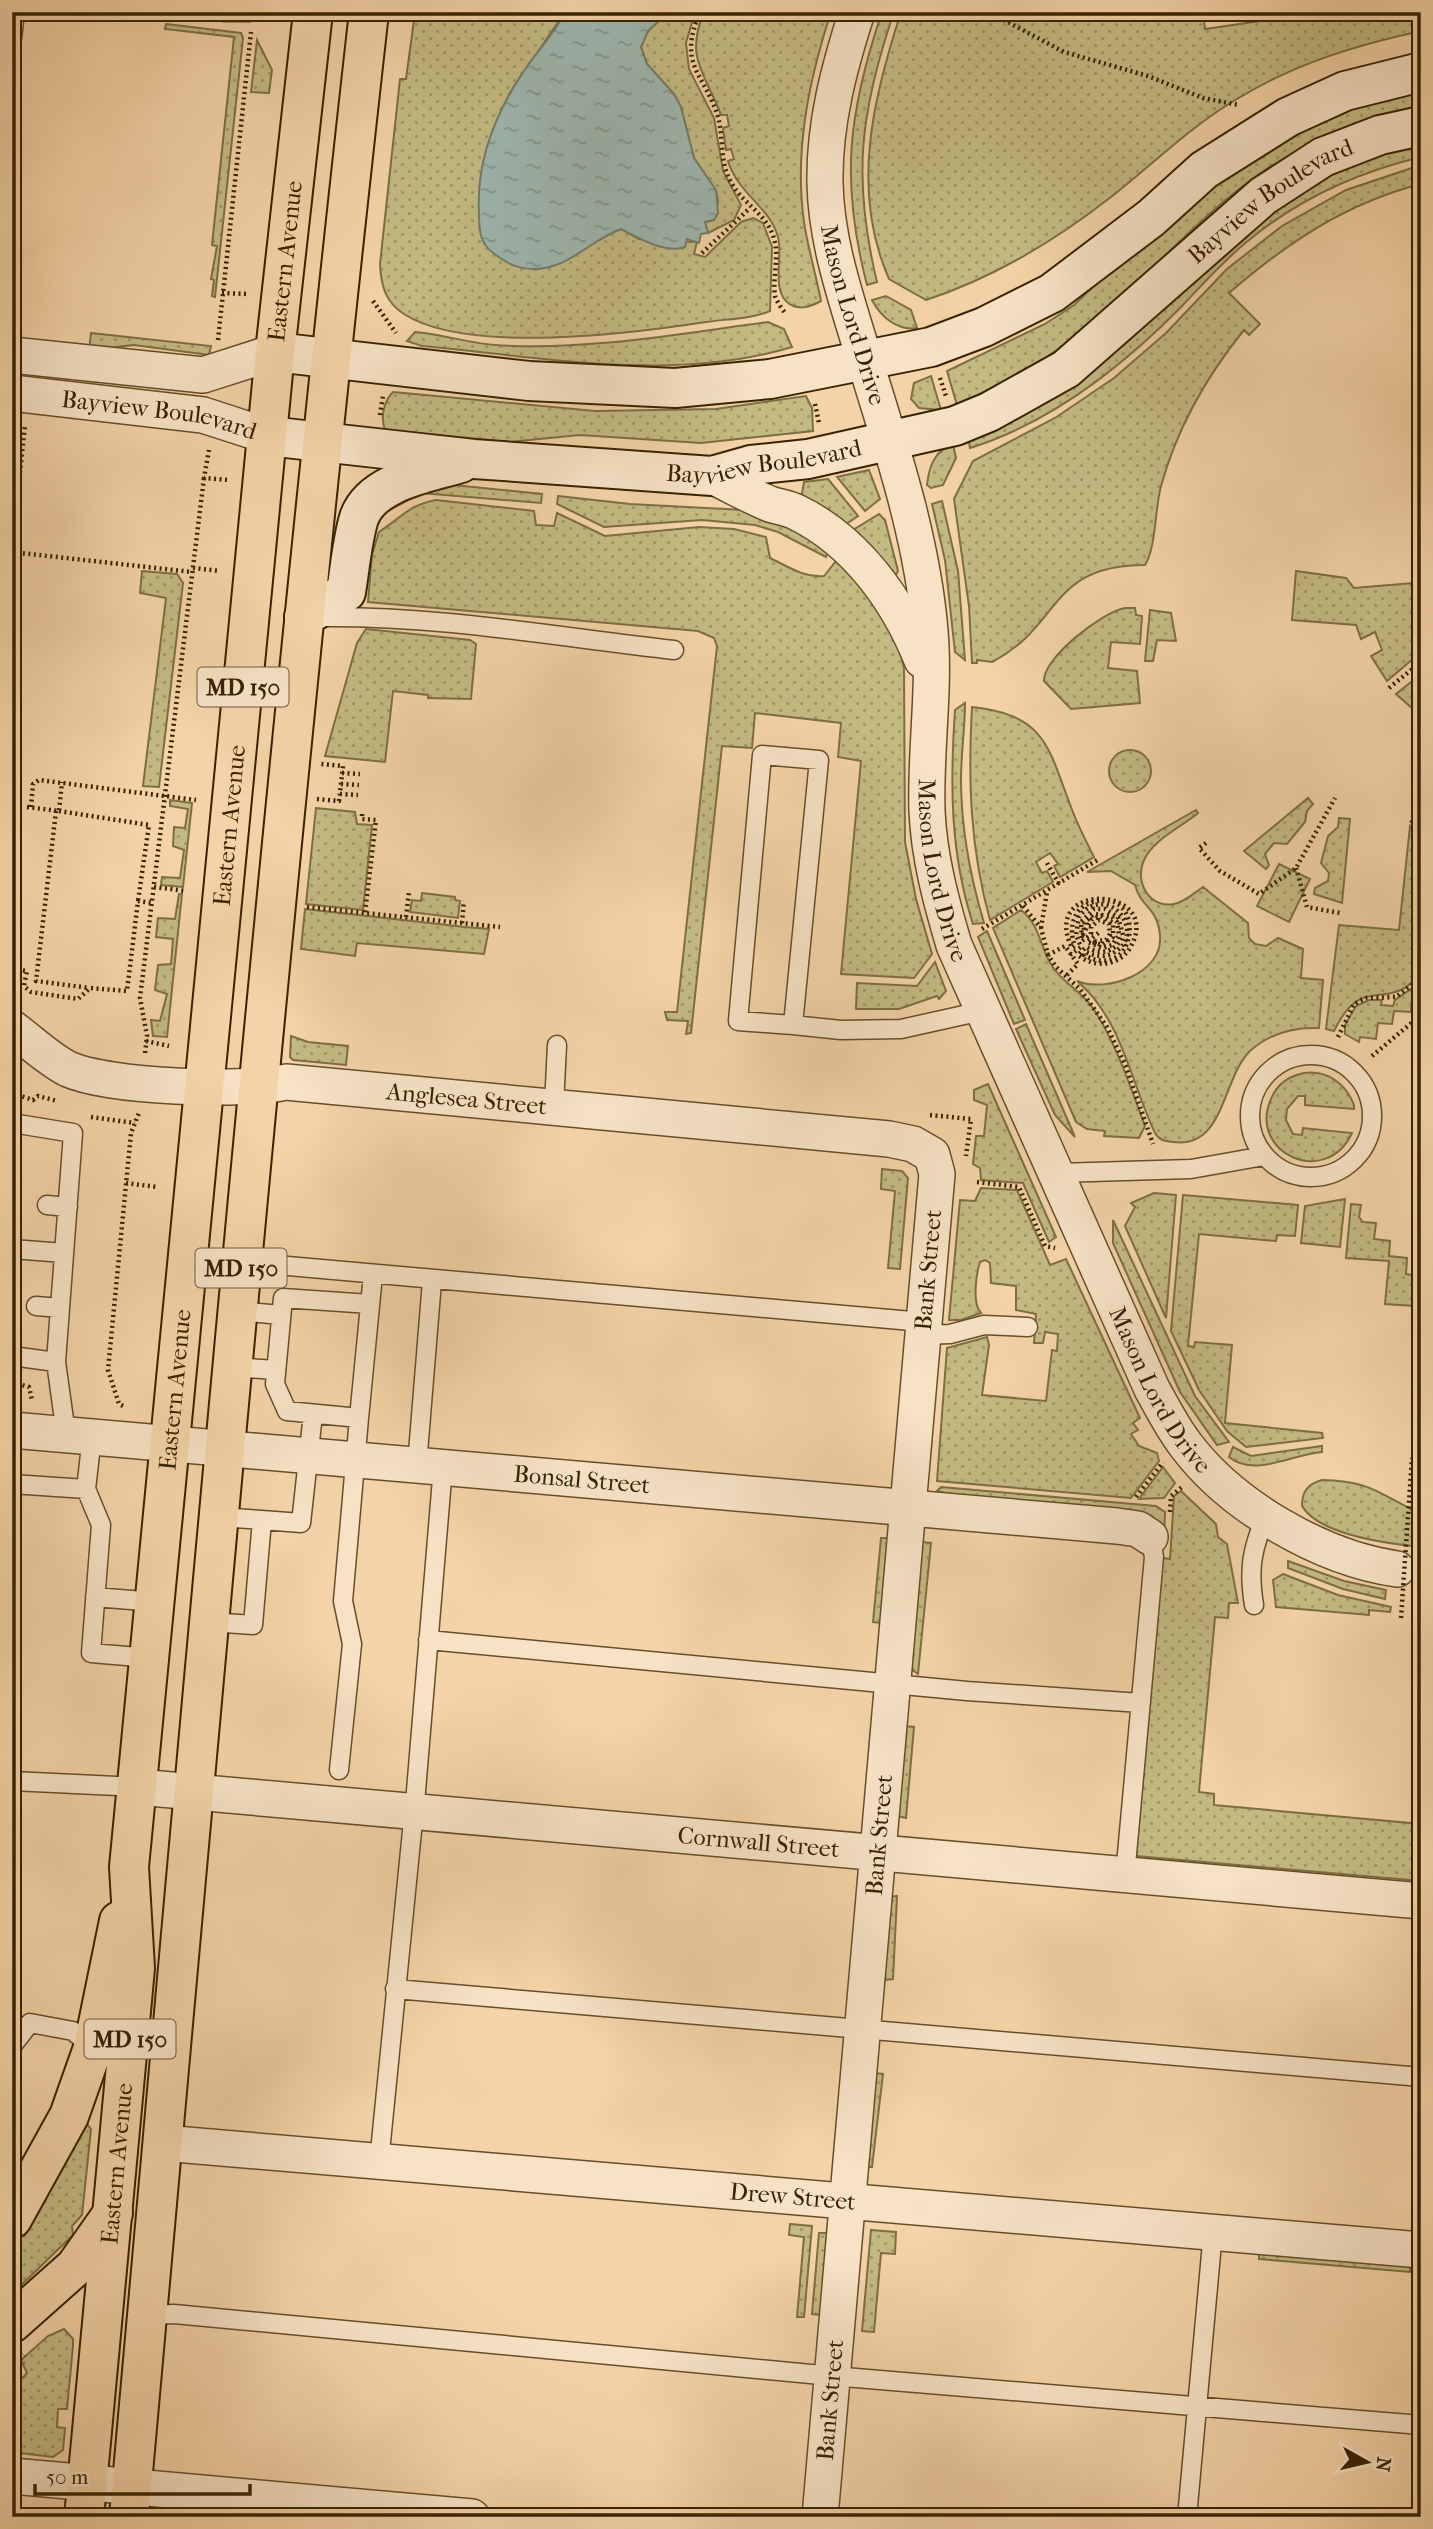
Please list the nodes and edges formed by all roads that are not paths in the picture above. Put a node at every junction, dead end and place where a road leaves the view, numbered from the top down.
1 (15, 12) edge
2 (224, 12) edge
3 (313, 12) edge
4 (369, 12) edge
5 (858, 12) edge
6 (250, 19) edge
7 (12, 38) edge
8 (1421, 72) edge
9 (1421, 126) edge
10 (275, 352) junction
11 (12, 355) edge
12 (330, 358) junction
13 (865, 361) junction
14 (12, 393) edge
15 (268, 436) junction
16 (890, 442) junction
17 (322, 443) junction
18 (474, 459) junction
19 (712, 475) junction
20 (304, 617) junction
21 (674, 650) dead end
22 (931, 681) junction
23 (982, 1011) junction
24 (793, 1025) junction
25 (12, 1028) edge
26 (557, 1045) dead end
27 (205, 1086) junction
28 (257, 1088) junction
29 (554, 1105) junction
30 (12, 1123) edge
31 (932, 1155) joint
32 (1264, 1156) junction
33 (1058, 1173) junction
34 (47, 1205) dead end
35 (68, 1207) junction
36 (12, 1249) edge
37 (64, 1253) junction
38 (242, 1262) junction
39 (373, 1275) junction
40 (432, 1281) junction
41 (370, 1304) junction
42 (36, 1306) dead end
43 (60, 1308) junction
44 (237, 1311) junction
45 (281, 1315) junction
46 (1028, 1328) dead end
47 (922, 1329) junction
48 (12, 1356) edge
49 (56, 1362) junction
50 (232, 1367) junction
51 (276, 1370) junction
52 (313, 1415) junction
53 (359, 1418) junction
54 (12, 1430) edge
55 (79, 1436) junction
56 (171, 1444) junction
57 (225, 1448) junction
58 (307, 1457) junction
59 (355, 1459) junction
60 (430, 1466) junction
61 (12, 1484) edge
62 (86, 1489) junction
63 (907, 1507) junction
64 (1266, 1515) junction
65 (219, 1517) junction
66 (262, 1520) junction
67 (1150, 1537) joint
68 (1410, 1570) edge
69 (95, 1597) junction
70 (155, 1602) junction
71 (1254, 1605) dead end
72 (210, 1622) junction
73 (428, 1640) junction
74 (150, 1658) junction
75 (893, 1682) junction
76 (1141, 1703) junction
77 (339, 1770) dead end
78 (12, 1781) edge
79 (138, 1787) junction
80 (194, 1792) junction
81 (414, 1813) junction
82 (877, 1855) junction
83 (129, 1867) junction
84 (1125, 1876) junction
85 (1421, 1901) edge
86 (396, 1989) junction
87 (863, 2029) junction
88 (12, 2046) edge
89 (93, 2048) junction
90 (1421, 2077) edge
91 (163, 2143) junction
92 (379, 2162) junction
93 (848, 2203) junction
94 (114, 2211) junction
95 (12, 2219) edge
96 (1213, 2232) junction
97 (1421, 2250) edge
98 (148, 2315) junction
99 (12, 2323) edge
100 (832, 2376) junction
101 (1197, 2407) junction
102 (1421, 2425) edge
103 (12, 2476) edge
104 (86, 2499) edge
105 (131, 2502) edge
106 (330, 2510) edge
107 (472, 2517) edge
108 (820, 2517) edge
109 (1187, 2517) edge

1 - 7 lane
2 - 6 lane
3 - 10 main road, Eastern Avenue / MD 150
4 - 12 main road, Eastern Avenue / MD 150
5 - 13 street, Mason Lord Drive
8 - 13 street, Bayview Boulevard
9 - 16 street, Bayview Boulevard
10 - 11 street, Bayview Boulevard
10 - 12 street, Bayview Boulevard
10 - 15 main road, Eastern Avenue / MD 150
12 - 13 street, Bayview Boulevard
12 - 17 main road, Eastern Avenue / MD 150
13 - 16 street, Mason Lord Drive
14 - 15 street, Bayview Boulevard
15 - 17 street, Bayview Boulevard
15 - 27 main road, Eastern Avenue / MD 150
16 - 19 street, Bayview Boulevard
16 - 22 street, Mason Lord Drive
17 - 18 street, Bayview Boulevard
17 - 20 main road, Eastern Avenue / MD 150
18 - 19 street, Bayview Boulevard
18 - 20 street
19 - 22 street
20 - 21 lane
20 - 28 main road, Eastern Avenue / MD 150
22 - 23 street, Mason Lord Drive
23 - 24 lane
23 - 33 street, Mason Lord Drive
24 - 24 lane
25 - 27 street, Anglesea Street
26 - 29 lane
27 - 28 street, Anglesea Street
27 - 56 main road, Eastern Avenue / MD 150
28 - 29 street, Anglesea Street
28 - 38 main road, Eastern Avenue / MD 150
29 - 31 street, Anglesea Street
30 - 35 lane
31 - 47 street, Bank Street
32 - 32 lane
32 - 33 lane
33 - 64 street, Mason Lord Drive
34 - 35 lane
35 - 37 lane
36 - 37 lane
37 - 43 lane
38 - 39 lane
38 - 44 main road, Eastern Avenue / MD 150
39 - 40 lane
39 - 41 lane
40 - 47 lane
40 - 60 lane
41 - 45 lane
41 - 53 lane
42 - 43 lane
43 - 49 lane
44 - 45 lane
44 - 50 main road, Eastern Avenue / MD 150
45 - 51 lane
46 - 47 lane
47 - 63 street, Bank Street
48 - 49 lane
49 - 55 lane
50 - 51 lane
50 - 57 main road, Eastern Avenue / MD 150
51 - 52 lane
52 - 53 lane
52 - 58 lane
53 - 59 lane
54 - 55 street, Bonsal Street
55 - 56 street, Bonsal Street
55 - 62 lane
56 - 57 street, Bonsal Street
56 - 70 main road, Eastern Avenue / MD 150
57 - 58 street, Bonsal Street
57 - 65 main road, Eastern Avenue / MD 150
58 - 59 street, Bonsal Street
58 - 66 lane
59 - 60 street, Bonsal Street
59 - 77 lane
60 - 63 street, Bonsal Street
60 - 73 lane
61 - 62 lane
62 - 69 lane
63 - 67 street, Bonsal Street
63 - 75 street, Bank Street
64 - 68 street, Mason Lord Drive
64 - 71 lane
65 - 66 lane
65 - 72 main road, Eastern Avenue / MD 150
66 - 72 lane
67 - 76 lane
69 - 70 lane
69 - 74 lane
70 - 74 main road, Eastern Avenue / MD 150
72 - 80 main road, Eastern Avenue / MD 150
73 - 75 lane
73 - 81 lane
74 - 79 main road, Eastern Avenue / MD 150
75 - 76 lane
75 - 82 street, Bank Street
76 - 84 lane
78 - 79 lane
79 - 80 street, Cornwall Street
79 - 83 main road, Eastern Avenue / MD 150
80 - 81 street, Cornwall Street
80 - 91 main road, Eastern Avenue / MD 150
81 - 82 street, Cornwall Street
81 - 86 lane
82 - 84 street, Cornwall Street
82 - 87 street, Bank Street
83 - 89 main road
83 - 94 main road, Eastern Avenue / MD 150
84 - 85 street, Cornwall Street
86 - 87 lane
86 - 92 lane
87 - 90 lane
87 - 93 street, Bank Street
88 - 89 lane
89 - 95 main road
91 - 92 street, Drew Street
91 - 94 main road
91 - 98 main road, Eastern Avenue / MD 150
92 - 93 street, Drew Street
93 - 96 street, Drew Street
93 - 100 street, Bank Street
94 - 99 main road
94 - 104 main road, Eastern Avenue / MD 150
96 - 97 street, Drew Street
96 - 101 lane
98 - 100 lane
98 - 105 main road, Eastern Avenue / MD 150
100 - 101 lane
100 - 108 street, Bank Street
101 - 102 lane
101 - 109 lane
103 - 104 street
104 - 105 street
105 - 106 street
106 - 107 street

